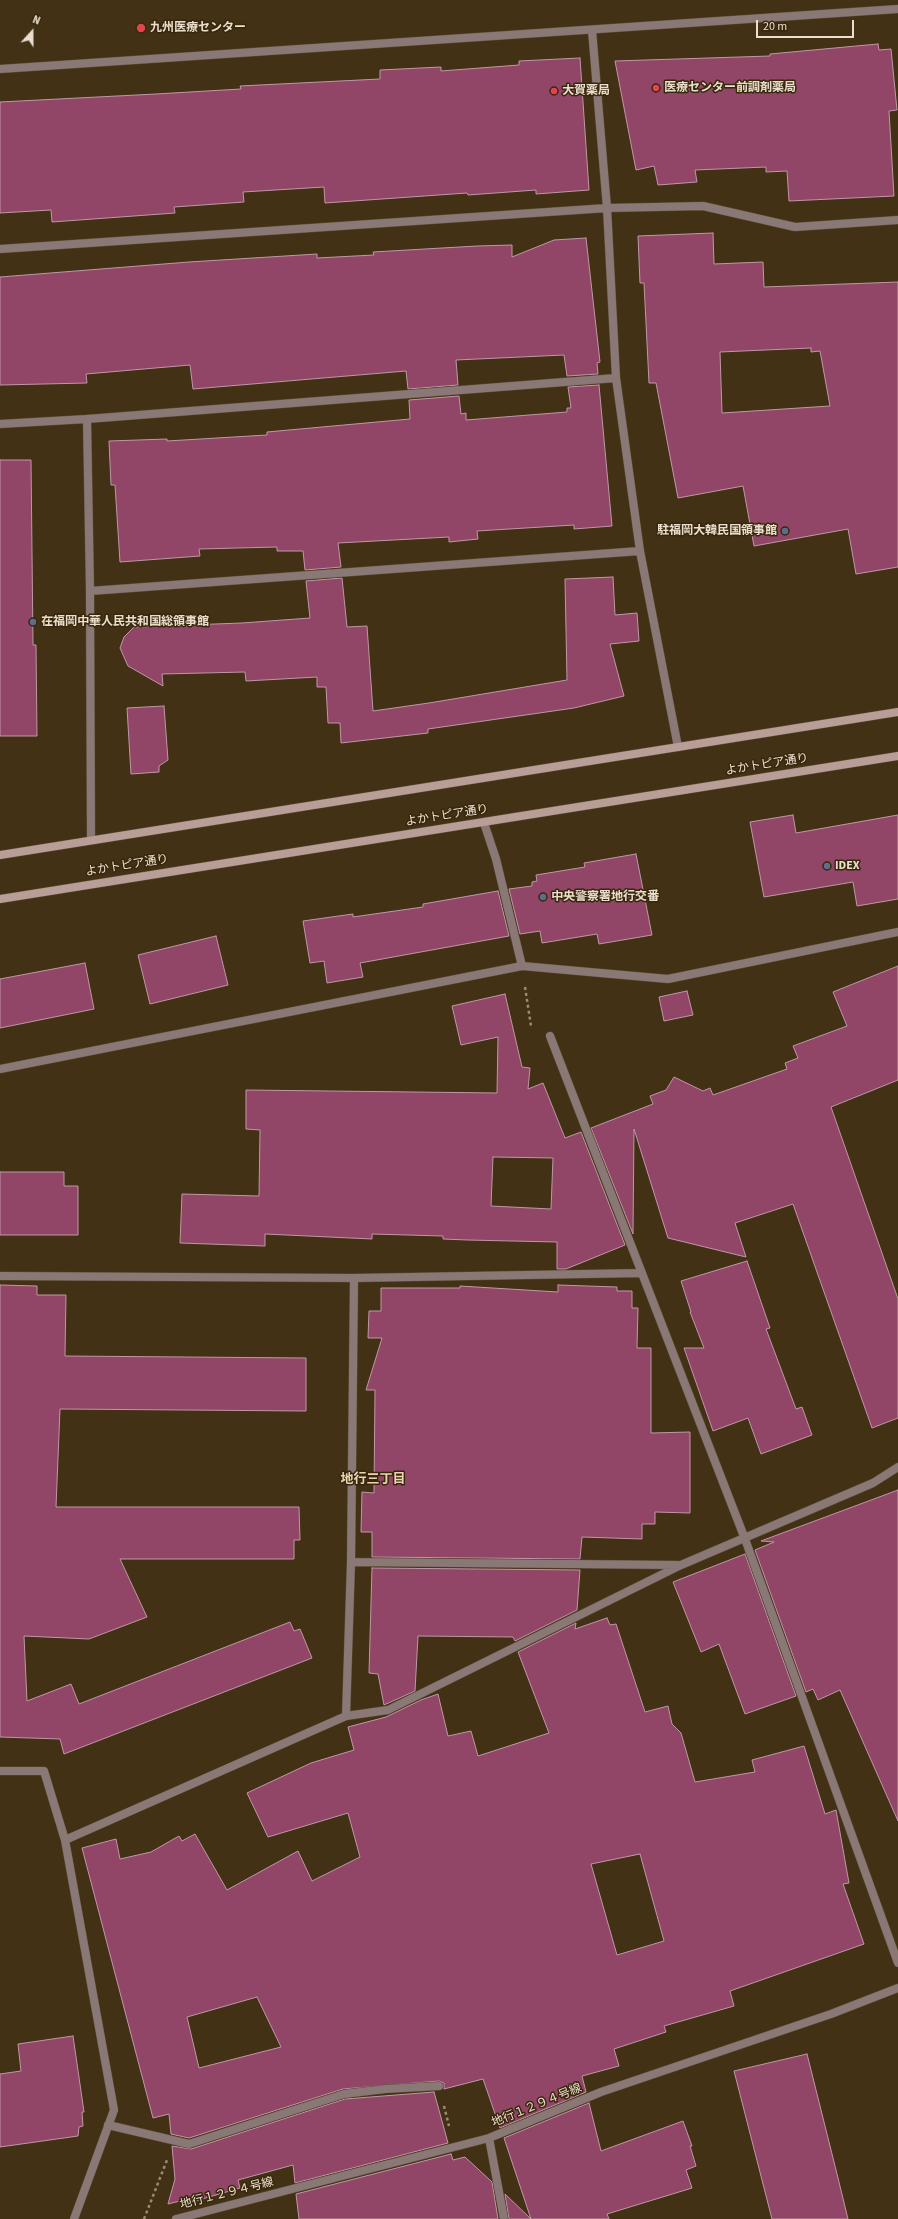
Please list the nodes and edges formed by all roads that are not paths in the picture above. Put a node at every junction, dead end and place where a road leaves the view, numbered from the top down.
1 (898, 9) edge
2 (592, 30) junction
3 (0, 69) edge
4 (607, 208) junction
5 (898, 220) edge
6 (0, 249) edge
7 (616, 378) junction
8 (87, 419) junction
9 (0, 424) edge
10 (640, 551) junction
11 (90, 591) junction
12 (898, 712) edge
13 (678, 747) junction
14 (898, 756) edge
15 (484, 823) junction
16 (91, 840) junction
17 (0, 855) edge
18 (0, 899) edge
19 (898, 932) edge
20 (522, 966) junction
21 (550, 1036) road end
22 (0, 1069) edge
23 (642, 1273) junction
24 (0, 1276) edge
25 (354, 1278) junction
26 (898, 1467) edge
27 (745, 1539) junction
28 (351, 1562) junction
29 (681, 1564) junction
30 (346, 1716) junction
31 (0, 1771) edge
32 (65, 1840) junction
33 (898, 1963) edge
34 (898, 1988) edge
35 (439, 2086) road end
36 (108, 2125) junction
37 (489, 2138) junction
38 (74, 2219) edge
39 (176, 2219) edge
40 (504, 2219) edge

1 - 2 street
2 - 3 street
2 - 4 street
4 - 5 street
4 - 6 street
4 - 7 street
7 - 8 street
7 - 10 street
8 - 9 street
8 - 11 street
10 - 11 street
10 - 13 street
11 - 16 street
12 - 13 street
13 - 16 street
14 - 15 street, よかトピア通り
15 - 18 street, よかトピア通り
15 - 20 street
16 - 17 street
19 - 20 street
20 - 22 street
21 - 23 street
23 - 25 street
23 - 27 street
24 - 25 street
25 - 28 street
26 - 27 street
27 - 29 street
27 - 33 street
28 - 29 street
28 - 30 street
29 - 30 street
30 - 32 street
31 - 32 street
32 - 36 street
34 - 37 street, 地行１２９４号線
35 - 36 street
36 - 38 street
37 - 39 street, 地行１２９４号線
37 - 40 street

